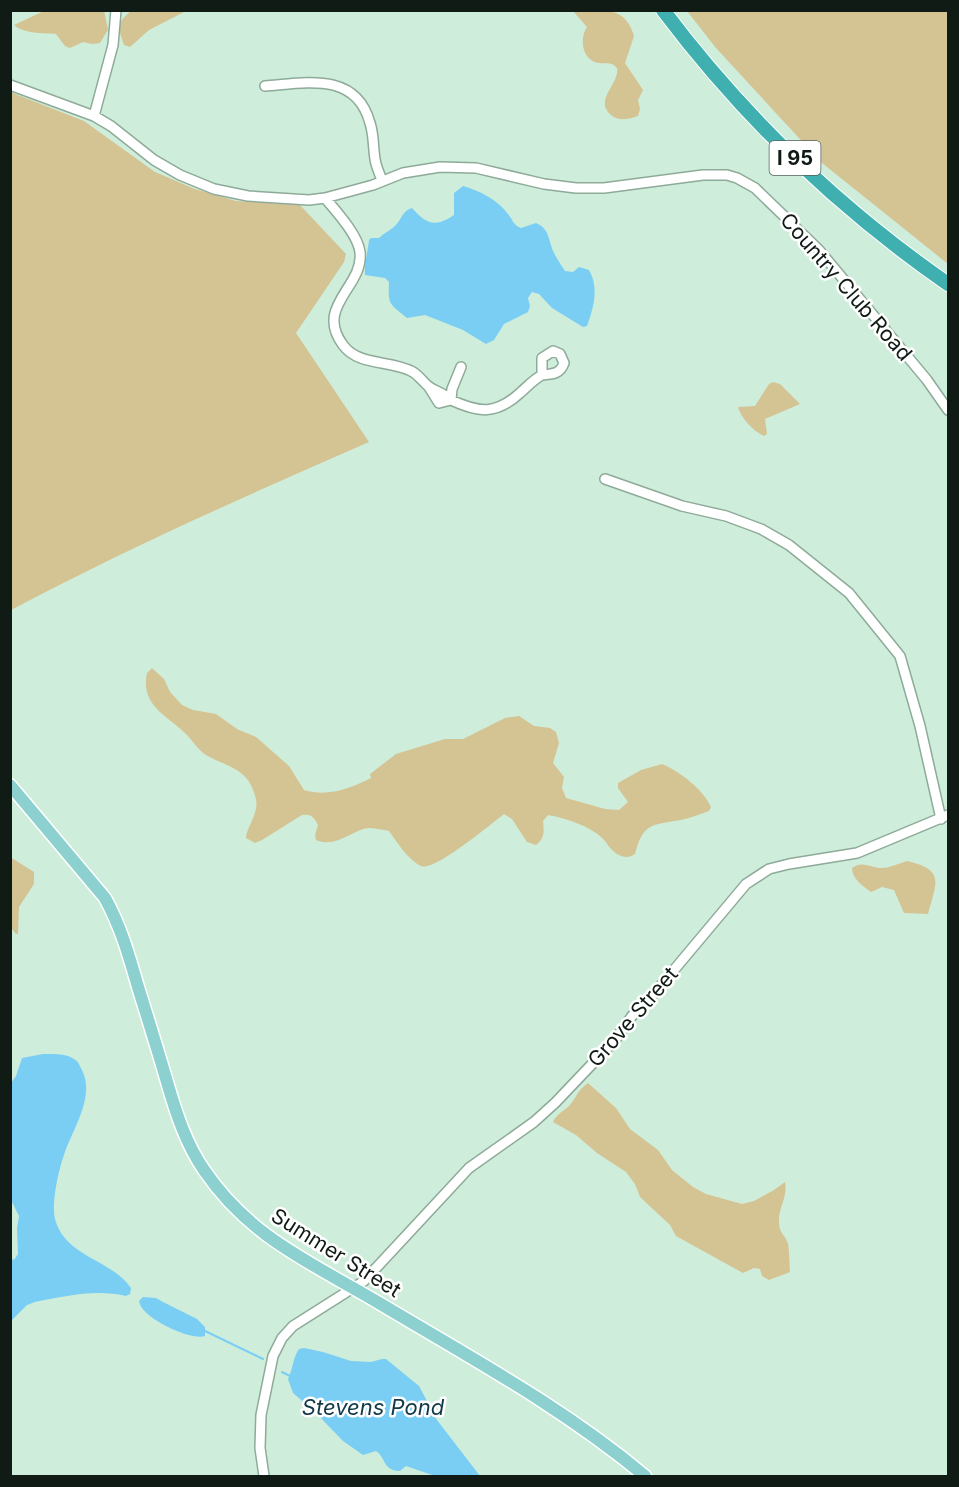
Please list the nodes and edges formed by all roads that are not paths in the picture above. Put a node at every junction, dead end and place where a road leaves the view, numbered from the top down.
1 (116, 10) edge
2 (663, 10) edge
3 (10, 85) edge
4 (265, 86) dead end
5 (94, 116) junction
6 (382, 181) junction
7 (326, 198) junction
8 (948, 284) edge
9 (461, 367) dead end
10 (542, 375) dead end
11 (451, 400) junction
12 (948, 410) edge
13 (605, 479) dead end
14 (10, 785) edge
15 (945, 817) edge
16 (354, 1289) junction
17 (264, 1476) edge
18 (645, 1476) edge

1 - 5 street
2 - 8 highway, I 95
3 - 5 street, Country Club Road
4 - 6 street
5 - 7 street, Country Club Road
6 - 7 street, Country Club Road
6 - 12 street, Country Club Road
7 - 11 street
9 - 11 street
10 - 11 street
13 - 15 street
14 - 16 main road, Summer Street
15 - 16 street, Grove Street
16 - 17 street, Grove Street
16 - 18 main road, Summer Street

